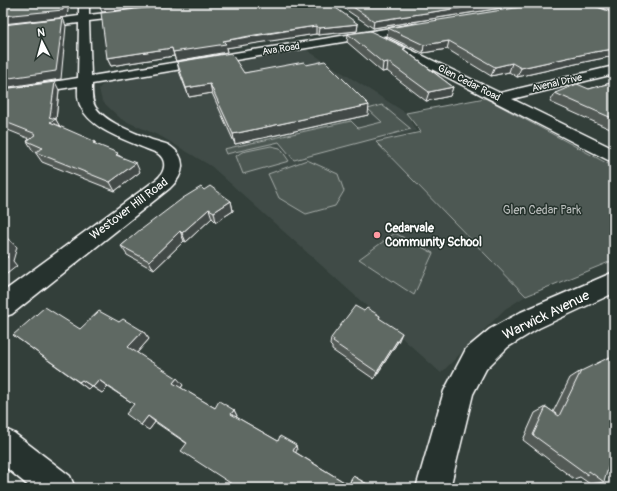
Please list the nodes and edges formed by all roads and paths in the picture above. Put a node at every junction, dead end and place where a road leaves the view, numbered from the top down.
1 (84, 3) edge
2 (142, 12) edge
3 (84, 19) junction
4 (426, 25) edge
5 (3, 29) edge
6 (366, 31) junction
7 (614, 70) edge
8 (85, 81) junction
9 (3, 94) edge
10 (500, 98) junction
11 (614, 156) edge
12 (614, 282) edge
13 (3, 306) edge
14 (3, 444) edge
15 (58, 488) edge
16 (433, 488) edge

1 - 3 street, Westover Hill Road
2 - 3 street
3 - 5 street
3 - 8 street, Westover Hill Road
4 - 6 street, Ava Road
6 - 8 street, Ava Road
6 - 10 street, Glen Cedar Road
7 - 10 street, Avenal Drive
8 - 9 street, Ava Road
8 - 13 street, Westover Hill Road
10 - 11 street, Glen Cedar Road
12 - 16 street, Warwick Avenue
14 - 15 street

